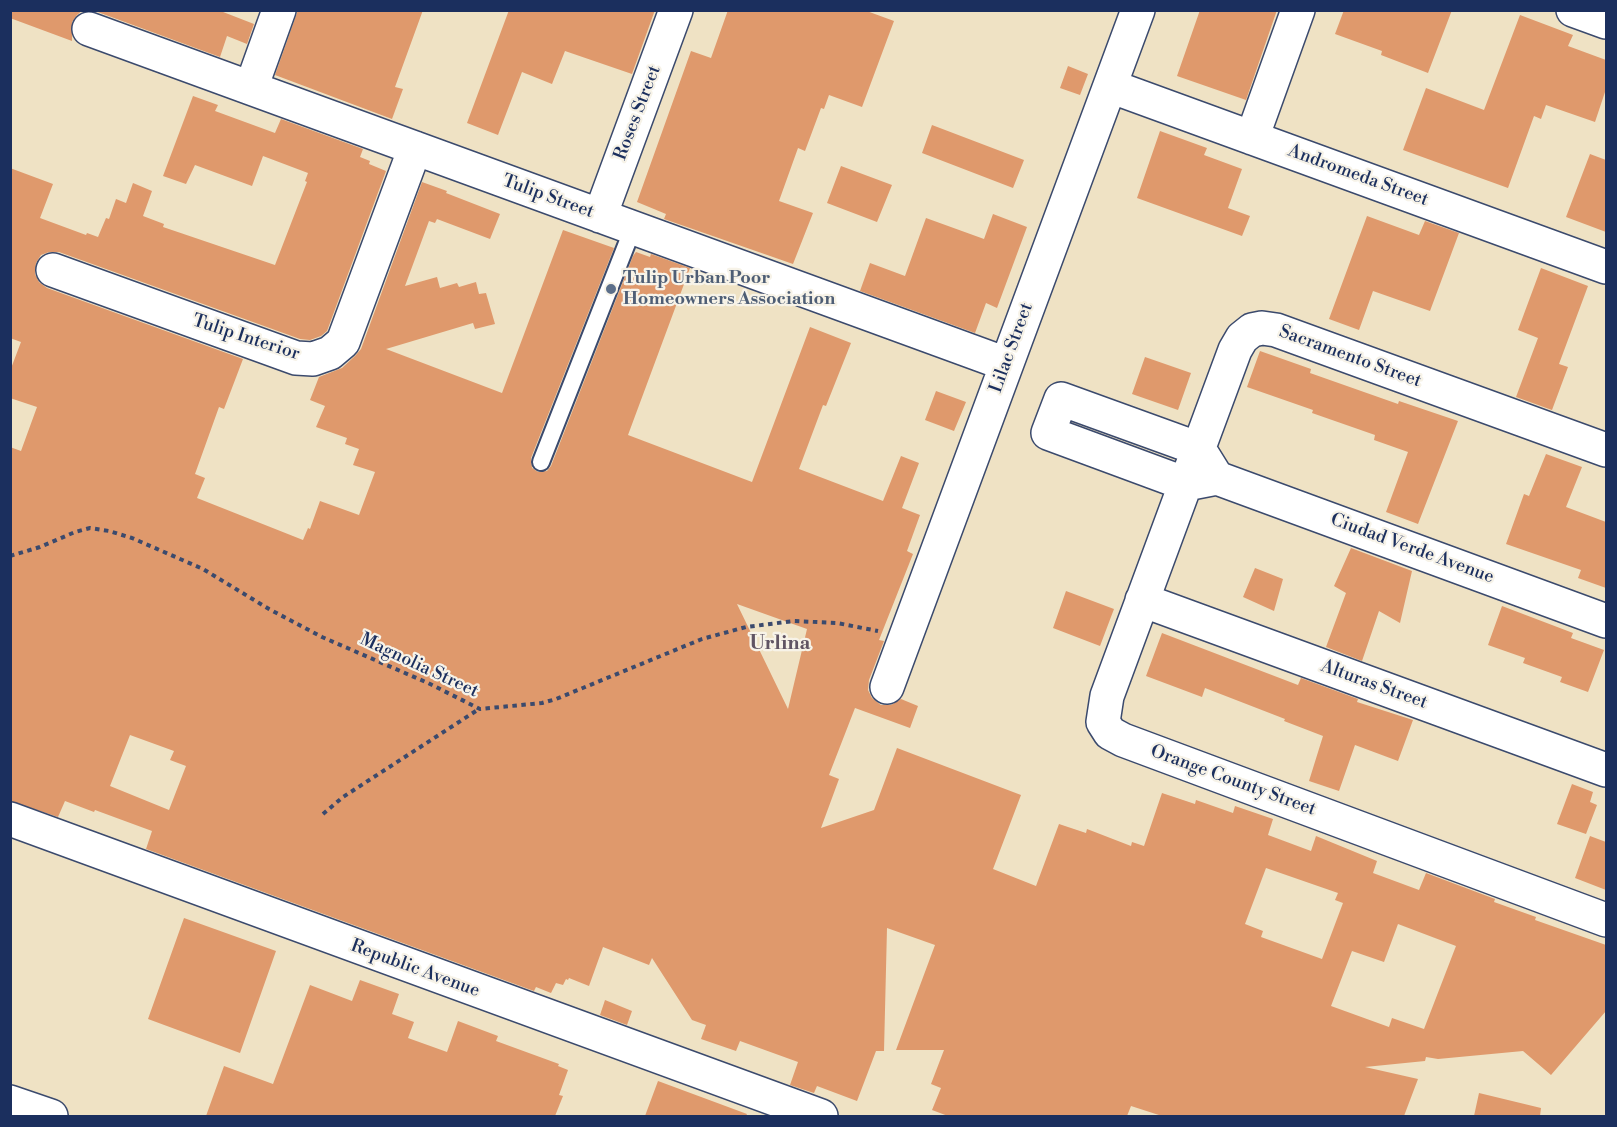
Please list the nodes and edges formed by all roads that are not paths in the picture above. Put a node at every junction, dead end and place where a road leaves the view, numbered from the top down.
1 (279, 10) edge
2 (676, 10) edge
3 (1138, 10) edge
4 (1298, 10) edge
5 (1574, 10) edge
6 (1606, 22) edge
7 (89, 29) dead end
8 (1110, 86) junction
9 (251, 88) junction
10 (1252, 138) junction
11 (415, 148) junction
12 (600, 216) junction
13 (633, 228) junction
14 (1606, 267) edge
15 (53, 270) dead end
16 (1006, 364) junction
17 (1116, 419) junction
18 (1198, 449) junction
19 (1606, 450) edge
20 (1103, 454) junction
21 (540, 462) dead end
22 (1217, 478) junction
23 (1186, 484) junction
24 (1142, 600) junction
25 (1606, 621) edge
26 (887, 687) dead end
27 (1606, 770) edge
28 (10, 819) edge
29 (1606, 920) edge
30 (10, 1102) edge
31 (51, 1116) edge
32 (821, 1116) edge

1 - 9 street
2 - 12 street, Roses Street
3 - 8 street, Lilac Street
4 - 10 street
5 - 6 street
7 - 9 street, Tulip Street
8 - 10 street, Andromeda Street
8 - 16 street, Lilac Street
9 - 11 street, Tulip Street
10 - 14 street, Andromeda Street
11 - 12 street, Tulip Street
11 - 15 street, Tulip Interior
12 - 13 street, Tulip Street
13 - 16 street, Tulip Street
13 - 21 lane
16 - 26 street, Lilac Street
17 - 18 street
17 - 20 street
17 - 20 street
18 - 19 street, Sacramento Street
18 - 22 street
18 - 23 street, Sacramento Street
20 - 23 street
22 - 23 street
22 - 25 street, Ciudad Verde Avenue
23 - 24 street, Orange County Street
24 - 27 street, Alturas Street
24 - 29 street, Orange County Street
28 - 32 street, Republic Avenue
30 - 31 street

